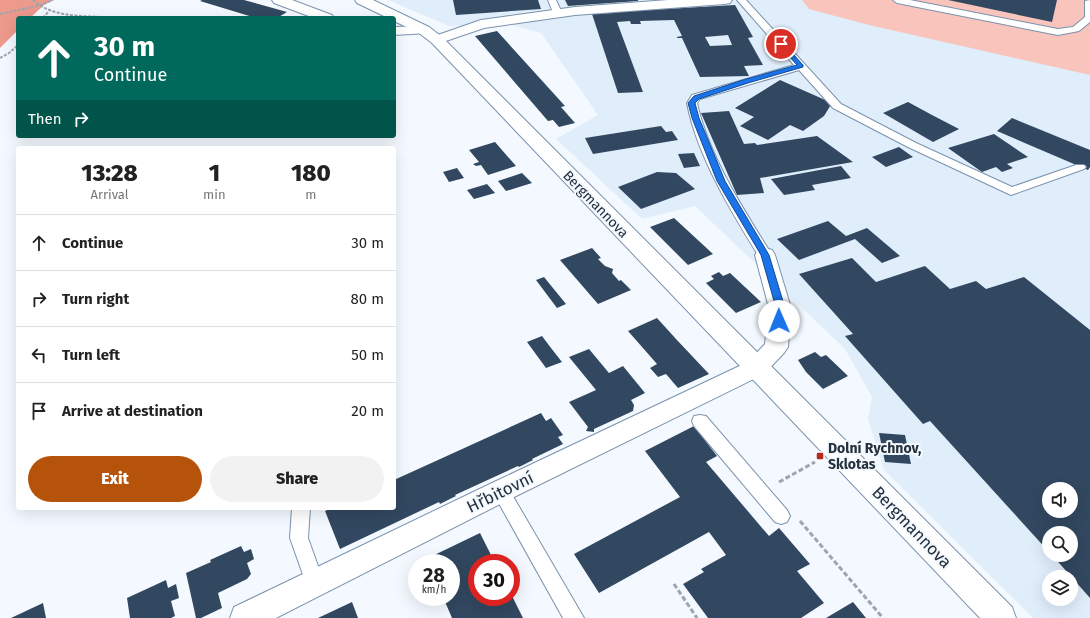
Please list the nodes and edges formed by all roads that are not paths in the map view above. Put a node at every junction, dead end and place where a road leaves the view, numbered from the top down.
1 (279, 0) edge
2 (362, 0) edge
3 (725, 0) edge
4 (741, 0) edge
5 (897, 0) edge
6 (1089, 1) dead end
7 (554, 7) edge
8 (322, 16) edge
9 (393, 16) edge
10 (396, 18) edge
11 (396, 31) edge
12 (430, 35) junction
13 (801, 66) junction
14 (1080, 167) dead end
15 (765, 255) joint
16 (756, 368) junction
17 (700, 421) dead end
18 (501, 490) junction
19 (301, 510) edge
20 (789, 516) road end
21 (315, 583) junction
22 (256, 616) edge
23 (574, 618) edge
24 (1000, 618) edge

1 - 8 street
2 - 9 street, Bergmannova
3 - 7 street
4 - 13 lane
5 - 6 lane
7 - 12 street
10 - 12 street, Bergmannova
11 - 12 street
12 - 16 street, Bergmannova
13 - 14 lane
13 - 15 lane
15 - 16 street
16 - 18 street, Hřbitovní
16 - 24 street, Bergmannova
17 - 20 lane
18 - 21 street, Hřbitovní
18 - 23 lane
19 - 21 lane
21 - 22 street, Hřbitovní

